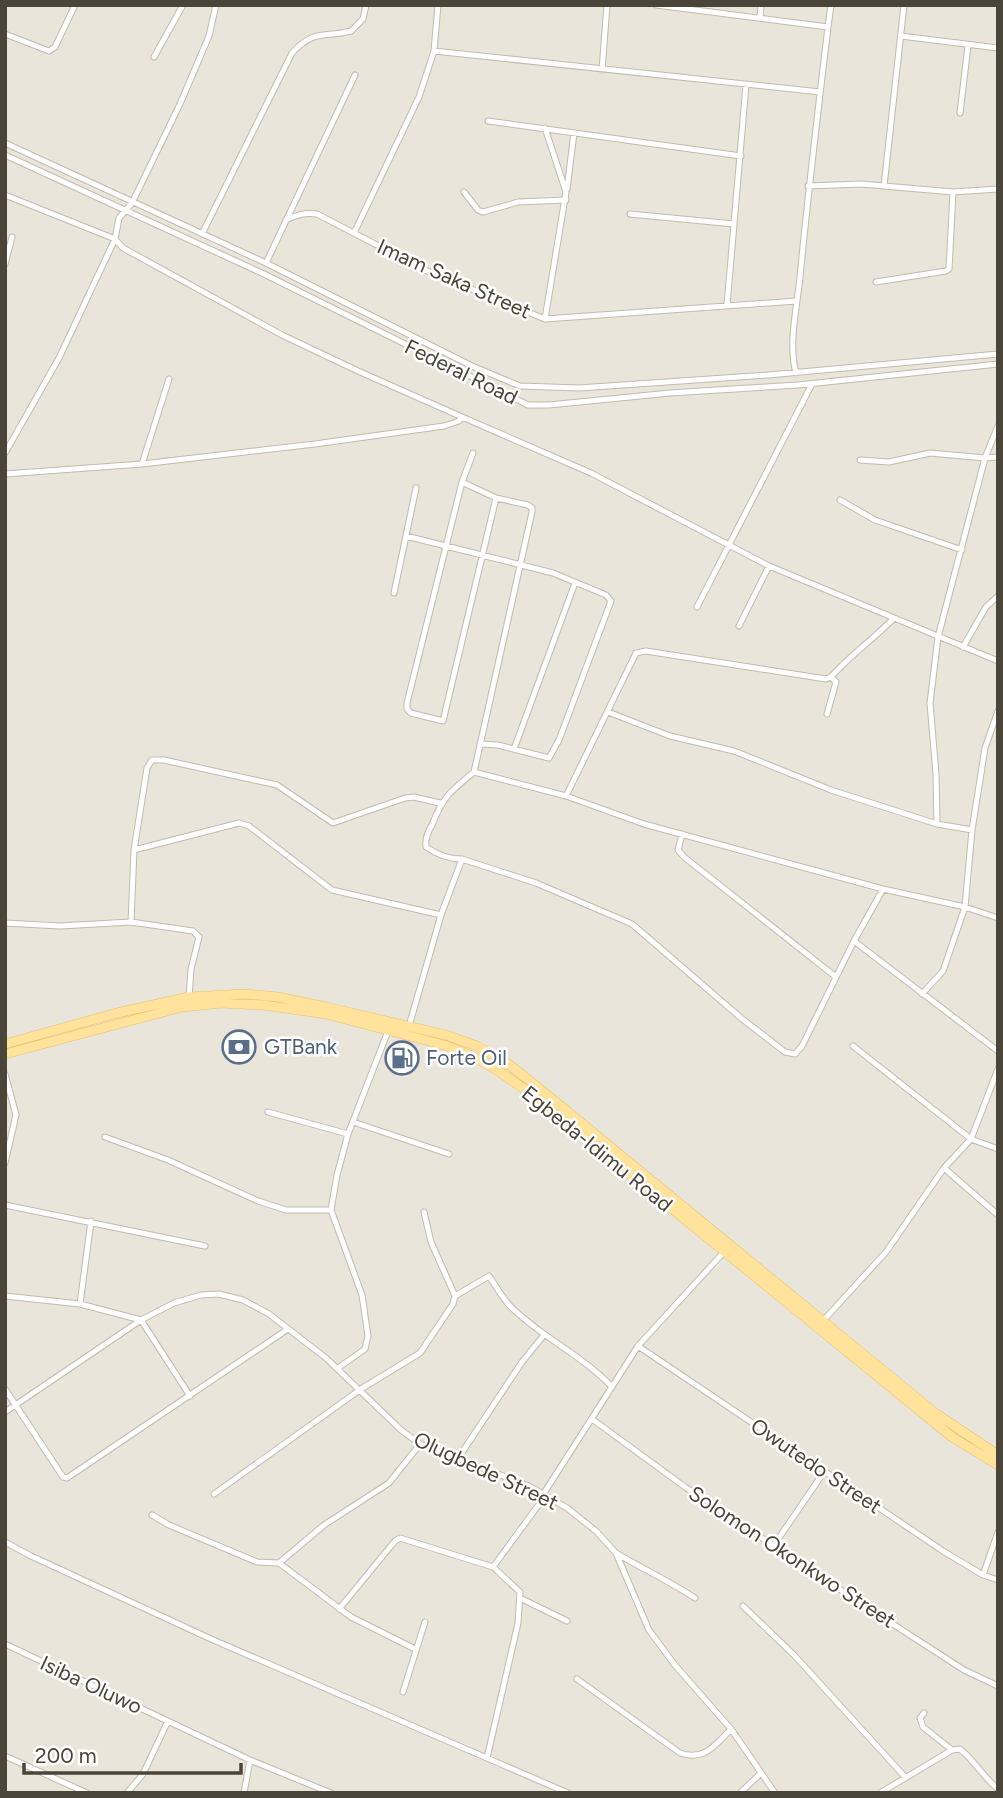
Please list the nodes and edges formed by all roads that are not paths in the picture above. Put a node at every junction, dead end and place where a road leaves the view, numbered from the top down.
1 (75, 5) edge
2 (183, 5) edge
3 (216, 5) edge
4 (366, 5) edge
5 (438, 5) edge
6 (607, 5) edge
7 (656, 5) edge
8 (761, 5) edge
9 (831, 5) edge
10 (904, 5) edge
11 (698, 8) edge
12 (760, 18) junction
13 (828, 27) junction
14 (5, 34) edge
15 (901, 36) junction
16 (968, 46) junction
17 (998, 48) edge
18 (434, 51) junction
19 (154, 57) dead end
20 (602, 70) junction
21 (355, 75) dead end
22 (746, 85) junction
23 (820, 92) junction
24 (960, 113) dead end
25 (488, 121) dead end
26 (545, 128) junction
27 (574, 133) junction
28 (5, 143) edge
29 (5, 155) edge
30 (741, 156) junction
31 (808, 186) junction
32 (884, 186) junction
33 (998, 189) edge
34 (464, 192) dead end
35 (566, 192) junction
36 (953, 192) junction
37 (5, 195) edge
38 (566, 200) junction
39 (132, 203) junction
40 (127, 211) junction
41 (630, 214) dead end
42 (286, 220) junction
43 (734, 225) junction
44 (354, 233) junction
45 (202, 234) junction
46 (12, 237) dead end
47 (115, 239) junction
48 (266, 262) junction
49 (5, 264) edge
50 (876, 282) dead end
51 (797, 301) junction
52 (727, 305) junction
53 (545, 318) junction
54 (998, 355) edge
55 (998, 364) edge
56 (796, 373) junction
57 (169, 379) dead end
58 (639, 383) junction
59 (812, 384) junction
60 (640, 396) junction
61 (462, 417) junction
62 (998, 426) edge
63 (5, 453) edge
64 (473, 453) dead end
65 (998, 457) edge
66 (985, 458) junction
67 (860, 460) dead end
68 (142, 464) junction
69 (5, 474) edge
70 (462, 482) junction
71 (416, 488) dead end
72 (495, 498) junction
73 (840, 500) dead end
74 (406, 536) junction
75 (446, 545) junction
76 (728, 546) junction
77 (962, 550) junction
78 (483, 556) junction
79 (519, 565) junction
80 (769, 566) junction
81 (575, 583) junction
82 (394, 593) dead end
83 (998, 596) edge
84 (697, 607) dead end
85 (894, 618) junction
86 (739, 626) dead end
87 (938, 637) junction
88 (963, 648) junction
89 (998, 661) edge
90 (831, 677) junction
91 (998, 711) edge
92 (608, 712) junction
93 (827, 714) dead end
94 (481, 744) junction
95 (514, 749) junction
96 (474, 772) junction
97 (565, 796) junction
98 (440, 803) junction
99 (937, 824) junction
100 (972, 830) junction
101 (682, 834) junction
102 (134, 850) junction
103 (462, 859) junction
104 (883, 889) junction
105 (965, 907) junction
106 (441, 915) junction
107 (998, 918) edge
108 (131, 922) junction
109 (5, 923) edge
110 (854, 941) junction
111 (836, 977) junction
112 (922, 994) junction
113 (189, 997) junction
114 (88, 1027) junction
115 (408, 1027) junction
116 (388, 1031) junction
117 (5, 1044) edge
118 (853, 1046) dead end
119 (998, 1051) edge
120 (5, 1055) edge
121 (998, 1069) edge
122 (5, 1074) edge
123 (268, 1112) dead end
124 (353, 1122) junction
125 (348, 1134) junction
126 (105, 1137) dead end
127 (971, 1139) junction
128 (998, 1149) edge
129 (449, 1154) dead end
130 (5, 1163) edge
131 (944, 1168) junction
132 (5, 1206) edge
133 (331, 1210) junction
134 (424, 1212) dead end
135 (998, 1215) edge
136 (90, 1222) junction
137 (205, 1246) dead end
138 (723, 1253) junction
139 (5, 1296) edge
140 (455, 1296) junction
141 (80, 1304) junction
142 (141, 1320) junction
143 (822, 1322) junction
144 (288, 1329) junction
145 (544, 1335) junction
146 (638, 1346) junction
147 (338, 1368) junction
148 (611, 1386) junction
149 (5, 1389) edge
150 (361, 1389) junction
151 (190, 1396) junction
152 (15, 1406) junction
153 (5, 1412) edge
154 (592, 1419) junction
155 (419, 1444) junction
156 (998, 1455) edge
157 (457, 1460) junction
158 (998, 1465) edge
159 (824, 1472) junction
160 (544, 1493) junction
161 (214, 1494) dead end
162 (152, 1516) dead end
163 (998, 1532) edge
164 (5, 1542) edge
165 (774, 1545) junction
166 (616, 1553) junction
167 (279, 1563) junction
168 (492, 1567) junction
169 (983, 1575) junction
170 (998, 1580) edge
171 (520, 1598) junction
172 (695, 1598) dead end
173 (743, 1606) dead end
174 (339, 1609) junction
175 (567, 1621) dead end
176 (425, 1622) dead end
177 (5, 1644) edge
178 (415, 1649) junction
179 (577, 1679) dead end
180 (998, 1686) edge
181 (403, 1692) dead end
182 (924, 1713) dead end
183 (168, 1721) junction
184 (731, 1730) junction
185 (952, 1750) junction
186 (5, 1756) edge
187 (486, 1758) junction
188 (250, 1760) junction
189 (761, 1773) junction
190 (905, 1777) junction
191 (998, 1789) edge
192 (86, 1793) edge
193 (127, 1793) edge
194 (244, 1793) edge
195 (331, 1793) edge
196 (568, 1793) edge
197 (740, 1793) edge
198 (775, 1793) edge
199 (880, 1793) edge

1 - 14 street
2 - 19 street
3 - 39 street
4 - 45 street
5 - 18 street
6 - 20 street
7 - 11 street
8 - 12 street
9 - 13 street
10 - 15 street
11 - 12 street
12 - 13 street
13 - 23 street
15 - 16 street
15 - 32 street
16 - 17 street
16 - 24 street
18 - 20 street
18 - 44 street
20 - 22 street
21 - 42 street
22 - 23 street
22 - 30 street
23 - 31 street
25 - 26 street
26 - 27 street
26 - 35 street
27 - 30 street
27 - 35 street
28 - 39 street, Federal Road
29 - 40 street, Federal Road
30 - 43 street
31 - 32 street
31 - 51 street
32 - 36 street
33 - 36 street
34 - 38 street
35 - 38 street
36 - 50 street
37 - 47 street
38 - 53 street
39 - 40 street
39 - 45 street, Federal Road
40 - 47 street
40 - 60 street, Federal Road
41 - 43 street
42 - 44 street, Imam Saka Street
42 - 48 street
43 - 52 street
44 - 53 street, Imam Saka Street
45 - 48 street, Federal Road
46 - 49 street
47 - 61 street
47 - 63 street
48 - 58 street, Federal Road
51 - 52 street, Imam Saka Street
51 - 56 street
52 - 53 street, Imam Saka Street
54 - 56 street, Federal Road
55 - 59 street, Federal Road
56 - 58 street, Federal Road
57 - 68 street
58 - 60 street
59 - 60 street, Federal Road
59 - 76 street
61 - 68 street
61 - 76 street
62 - 66 street
64 - 70 street
65 - 66 street
66 - 67 street
66 - 77 street
68 - 69 street
70 - 72 street
70 - 75 street
71 - 74 street
72 - 78 street
72 - 79 street
73 - 77 street
74 - 75 street
74 - 82 street
75 - 78 street
75 - 78 street
76 - 80 street
76 - 84 street
77 - 87 street
78 - 79 street
79 - 81 street
79 - 94 street
80 - 85 street
80 - 86 street
81 - 95 street
81 - 95 street
83 - 88 street
85 - 87 street
85 - 90 street
87 - 88 street
87 - 99 street
88 - 89 street
90 - 92 street
90 - 93 street
91 - 100 street
92 - 97 street
92 - 99 street
94 - 95 street
94 - 96 street
96 - 97 street
96 - 98 street
97 - 101 street
98 - 102 street
98 - 103 street
99 - 100 street
100 - 105 street
101 - 104 street
101 - 111 street
102 - 106 street
102 - 108 street
103 - 106 street
103 - 111 street
104 - 105 street
104 - 110 street
105 - 107 street
105 - 112 street
106 - 115 street
108 - 109 street
108 - 113 street
110 - 111 street
110 - 112 street
112 - 119 street
113 - 114 main road, Egbeda-Idimu Road
113 - 115 main road, Egbeda-Idimu Road
114 - 116 main road, Egbeda-Idimu Road
114 - 117 main road, Egbeda-Idimu Road
114 - 120 main road, Egbeda-Idimu Road
115 - 143 main road, Egbeda-Idimu Road
116 - 124 street
116 - 138 main road, Egbeda-Idimu Road
118 - 127 street
121 - 127 street
122 - 130 street
123 - 125 street
124 - 125 street
124 - 129 street
125 - 133 street
126 - 133 street
127 - 128 street
127 - 131 street
131 - 135 street
131 - 143 street
132 - 136 street
133 - 147 street
134 - 140 street
136 - 137 street
136 - 141 street
138 - 146 street
138 - 158 main road, Egbeda-Idimu Road
139 - 141 street
140 - 145 street
140 - 150 street
141 - 142 street
142 - 144 street, Olugbede Street
142 - 151 street
142 - 152 street, Olugbede Street
143 - 156 main road, Egbeda-Idimu Road
144 - 147 street, Olugbede Street
144 - 151 street
145 - 148 street
145 - 157 street
146 - 148 street
146 - 159 street, Owutedo Street
147 - 150 street, Olugbede Street
148 - 154 street
149 - 152 street
150 - 155 street, Olugbede Street
150 - 161 street
151 - 152 street
152 - 153 street, Olugbede Street
154 - 160 street
154 - 165 street, Solomon Okonkwo Street
155 - 157 street, Olugbede Street
155 - 167 street
157 - 160 street, Olugbede Street
159 - 165 street
159 - 169 street, Owutedo Street
160 - 166 street, Olugbede Street
160 - 168 street
162 - 167 street
163 - 169 street
164 - 187 street
165 - 180 street, Solomon Okonkwo Street
166 - 172 street
166 - 184 street, Olugbede Street
167 - 174 street
168 - 171 street
168 - 174 street
169 - 170 street, Owutedo Street
171 - 175 street
171 - 187 street
173 - 190 street
174 - 178 street
176 - 178 street
177 - 183 street, Isiba Oluwo
178 - 181 street
179 - 184 street
182 - 185 street
183 - 188 street, Isiba Oluwo
183 - 193 street
184 - 189 street, Olugbede Street
185 - 190 street
185 - 191 street
186 - 192 street
187 - 196 street
188 - 194 street
188 - 195 street, Isiba Oluwo
189 - 197 street
189 - 198 street, Olugbede Street
190 - 199 street

